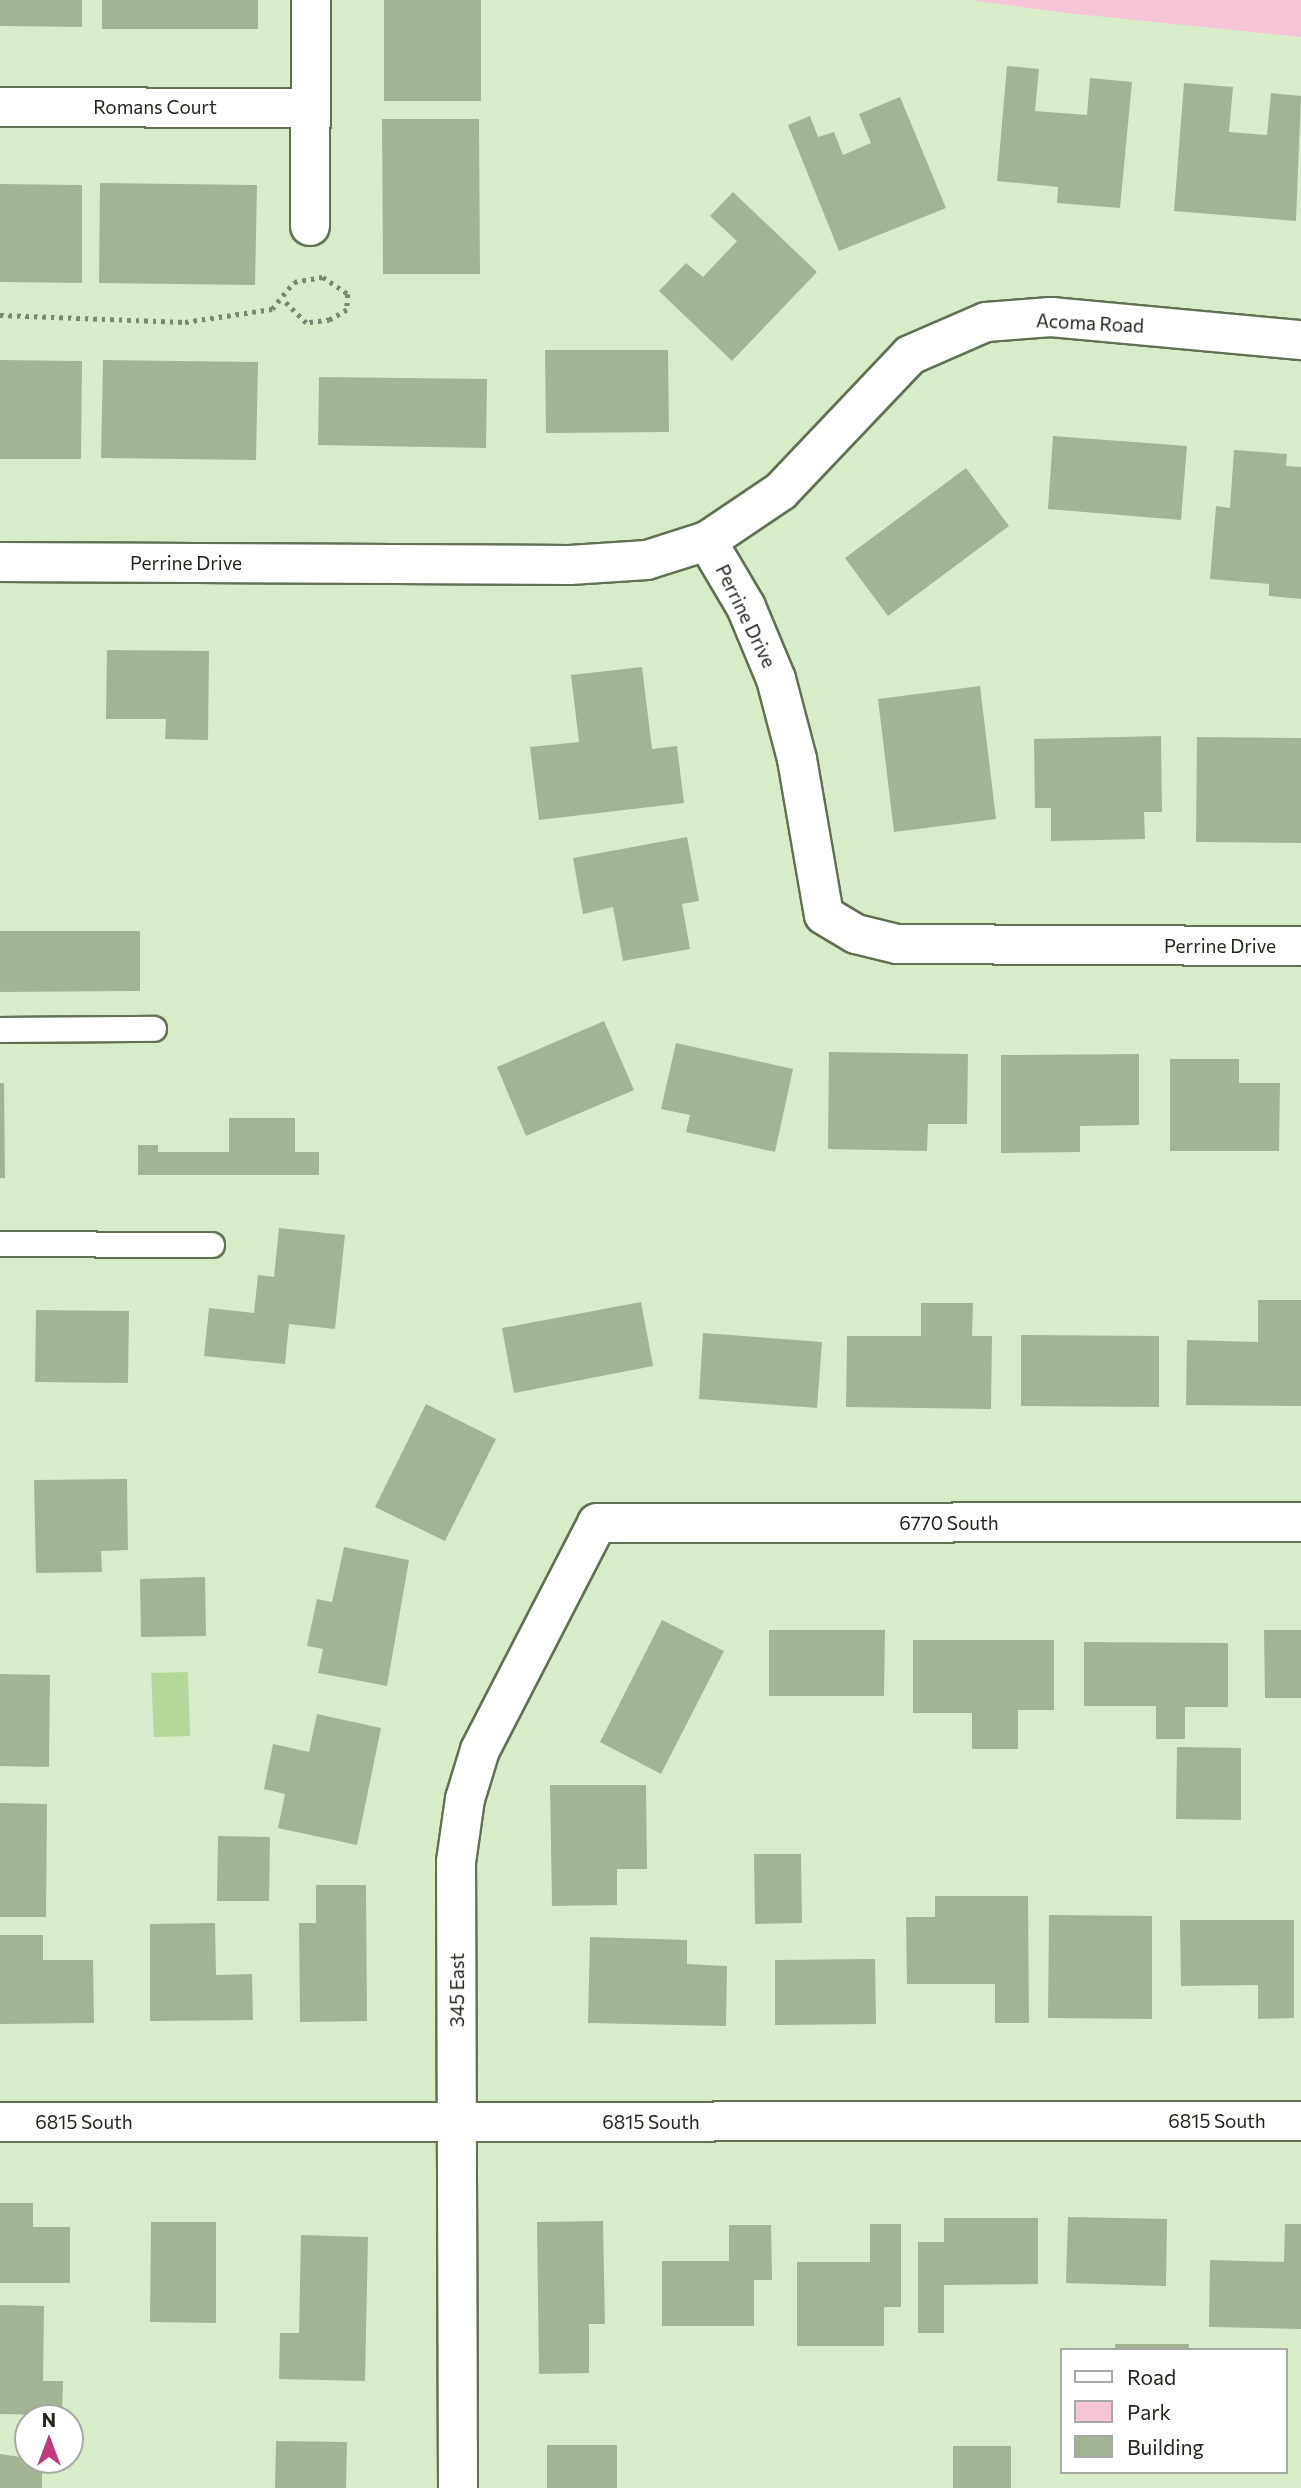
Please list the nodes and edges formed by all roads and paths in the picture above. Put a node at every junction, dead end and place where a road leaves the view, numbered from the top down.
1 (311, 0) edge
2 (0, 107) edge
3 (310, 108) junction
4 (310, 226) dead end
5 (284, 300) junction
6 (0, 315) edge
7 (1301, 340) edge
8 (707, 541) junction
9 (0, 562) edge
10 (1301, 946) edge
11 (154, 1029) dead end
12 (0, 1030) edge
13 (0, 1244) edge
14 (212, 1245) dead end
15 (1301, 1522) edge
16 (597, 1523) joint
17 (1301, 2121) edge
18 (0, 2122) edge
19 (458, 2122) junction
20 (458, 2488) edge

1 - 3 street
2 - 3 street, Romans Court
3 - 4 street
5 - 5 path
5 - 6 path
7 - 8 street, Acoma Road
8 - 9 street, Perrine Drive
8 - 10 street, Perrine Drive
11 - 12 lane
13 - 14 lane
15 - 16 street, 6770 South
16 - 19 street, 345 East
17 - 19 street, 6815 South
18 - 19 street, 6815 South
19 - 20 street, 345 East

